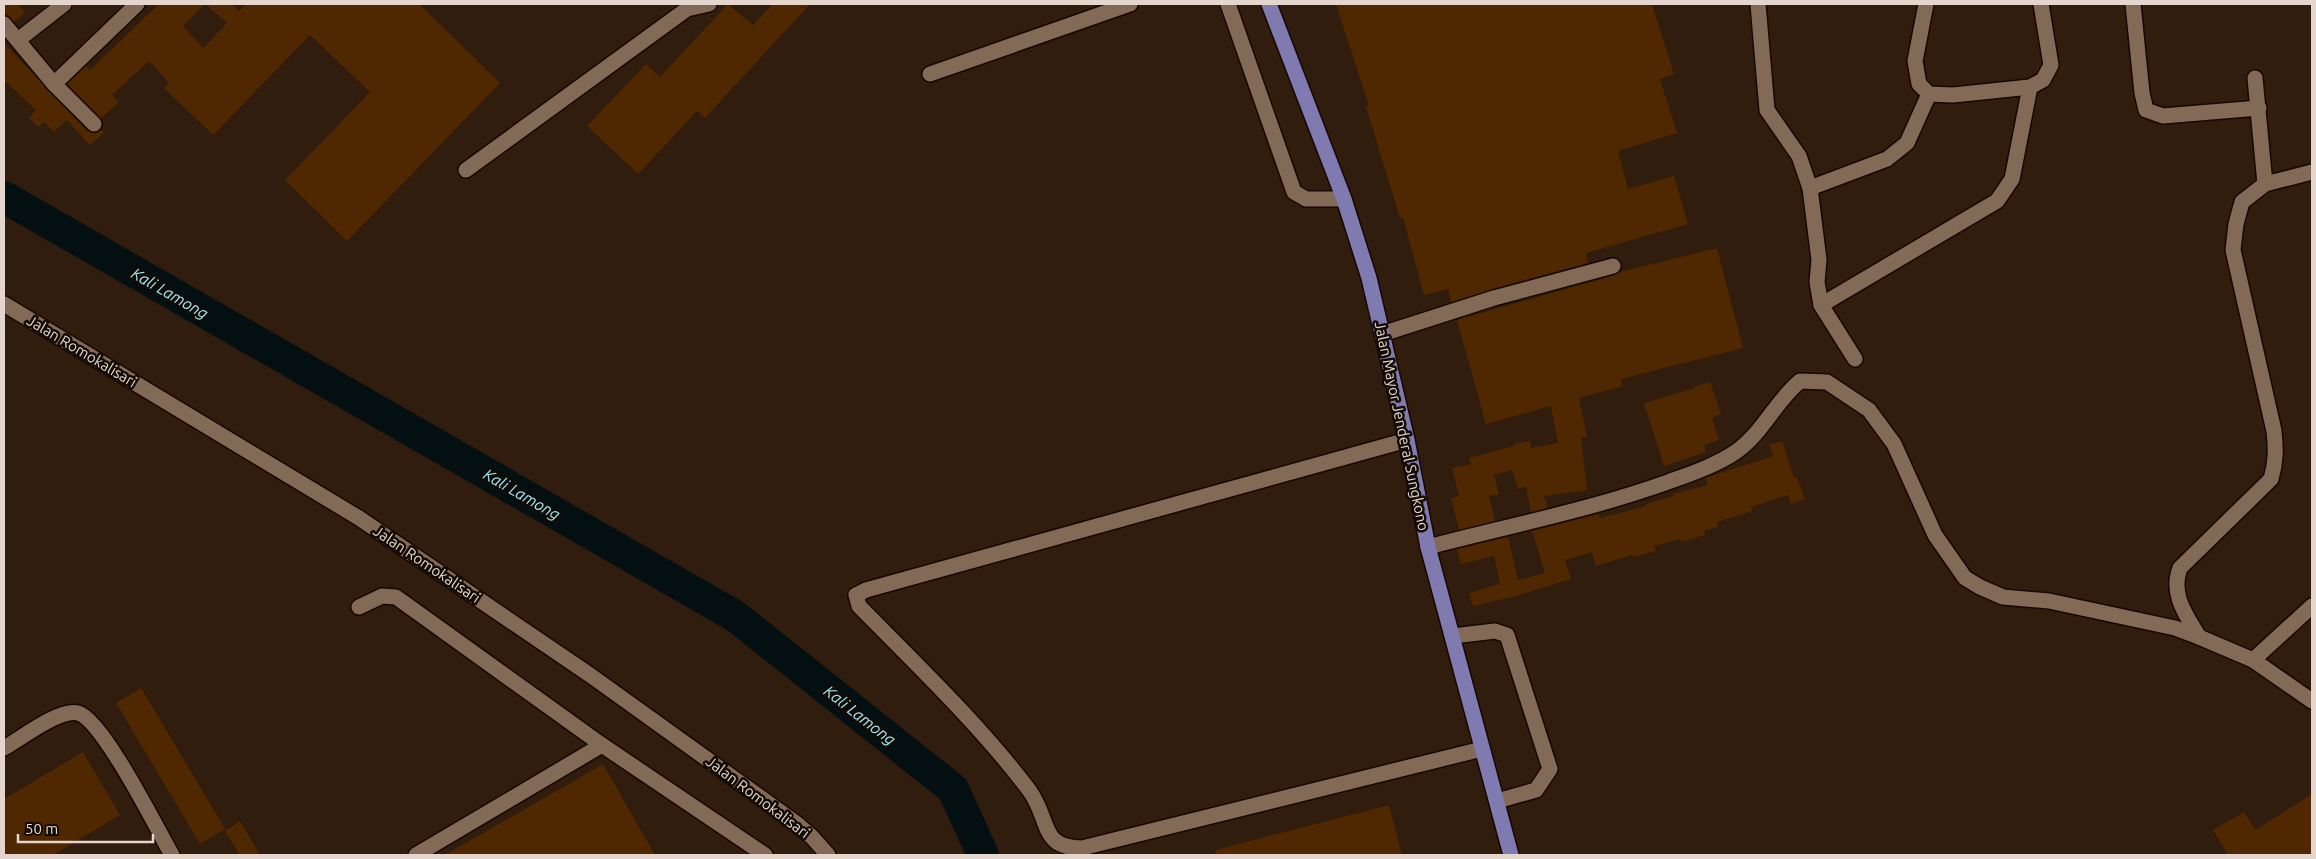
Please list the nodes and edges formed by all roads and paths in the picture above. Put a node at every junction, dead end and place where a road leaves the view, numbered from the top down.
1 (64, 4) edge
2 (138, 4) edge
3 (709, 4) edge
4 (1130, 4) edge
5 (1228, 4) edge
6 (1758, 4) edge
7 (1926, 4) edge
8 (2041, 4) edge
9 (2133, 4) edge
10 (1268, 5) edge
11 (4, 24) edge
12 (18, 40) junction
13 (930, 74) dead end
14 (2255, 78) dead end
15 (54, 84) junction
16 (2030, 87) junction
17 (1929, 94) junction
18 (2258, 108) junction
19 (94, 124) dead end
20 (466, 170) dead end
21 (2312, 172) edge
22 (2265, 184) junction
23 (1810, 188) junction
24 (1344, 199) junction
25 (1613, 266) dead end
26 (4, 304) edge
27 (1821, 305) junction
28 (1382, 334) junction
29 (1854, 359) dead end
30 (1407, 440) junction
31 (1428, 546) junction
32 (2312, 606) edge
33 (358, 607) dead end
34 (1453, 636) junction
35 (2199, 637) junction
36 (2253, 660) junction
37 (2312, 701) edge
38 (602, 746) junction
39 (4, 748) edge
40 (1482, 749) junction
41 (1497, 801) junction
42 (172, 855) edge
43 (416, 855) edge
44 (766, 855) edge
45 (828, 855) edge
46 (1511, 855) edge

1 - 12 street
2 - 15 street
3 - 20 street
4 - 13 street
5 - 24 street
6 - 23 street
7 - 17 street
8 - 16 street
9 - 18 street
10 - 24 main road, Jalan Mayor Jenderal Sungkono
11 - 12 street
12 - 15 street
14 - 18 street
15 - 19 street
16 - 17 street
16 - 27 street
17 - 23 street
18 - 22 street
21 - 22 street
22 - 35 street
23 - 27 street
24 - 28 main road, Jalan Mayor Jenderal Sungkono
25 - 28 street
26 - 45 street, Jalan Romokalisari
27 - 29 street
28 - 30 main road, Jalan Mayor Jenderal Sungkono
30 - 31 main road, Jalan Mayor Jenderal Sungkono
30 - 40 street
31 - 34 main road, Jalan Mayor Jenderal Sungkono
31 - 35 street
32 - 36 street
33 - 38 street
34 - 40 main road, Jalan Mayor Jenderal Sungkono
34 - 41 street
35 - 36 street
36 - 37 street
38 - 43 street
38 - 44 street
39 - 42 street
40 - 41 main road, Jalan Mayor Jenderal Sungkono
41 - 46 main road, Jalan Mayor Jenderal Sungkono

